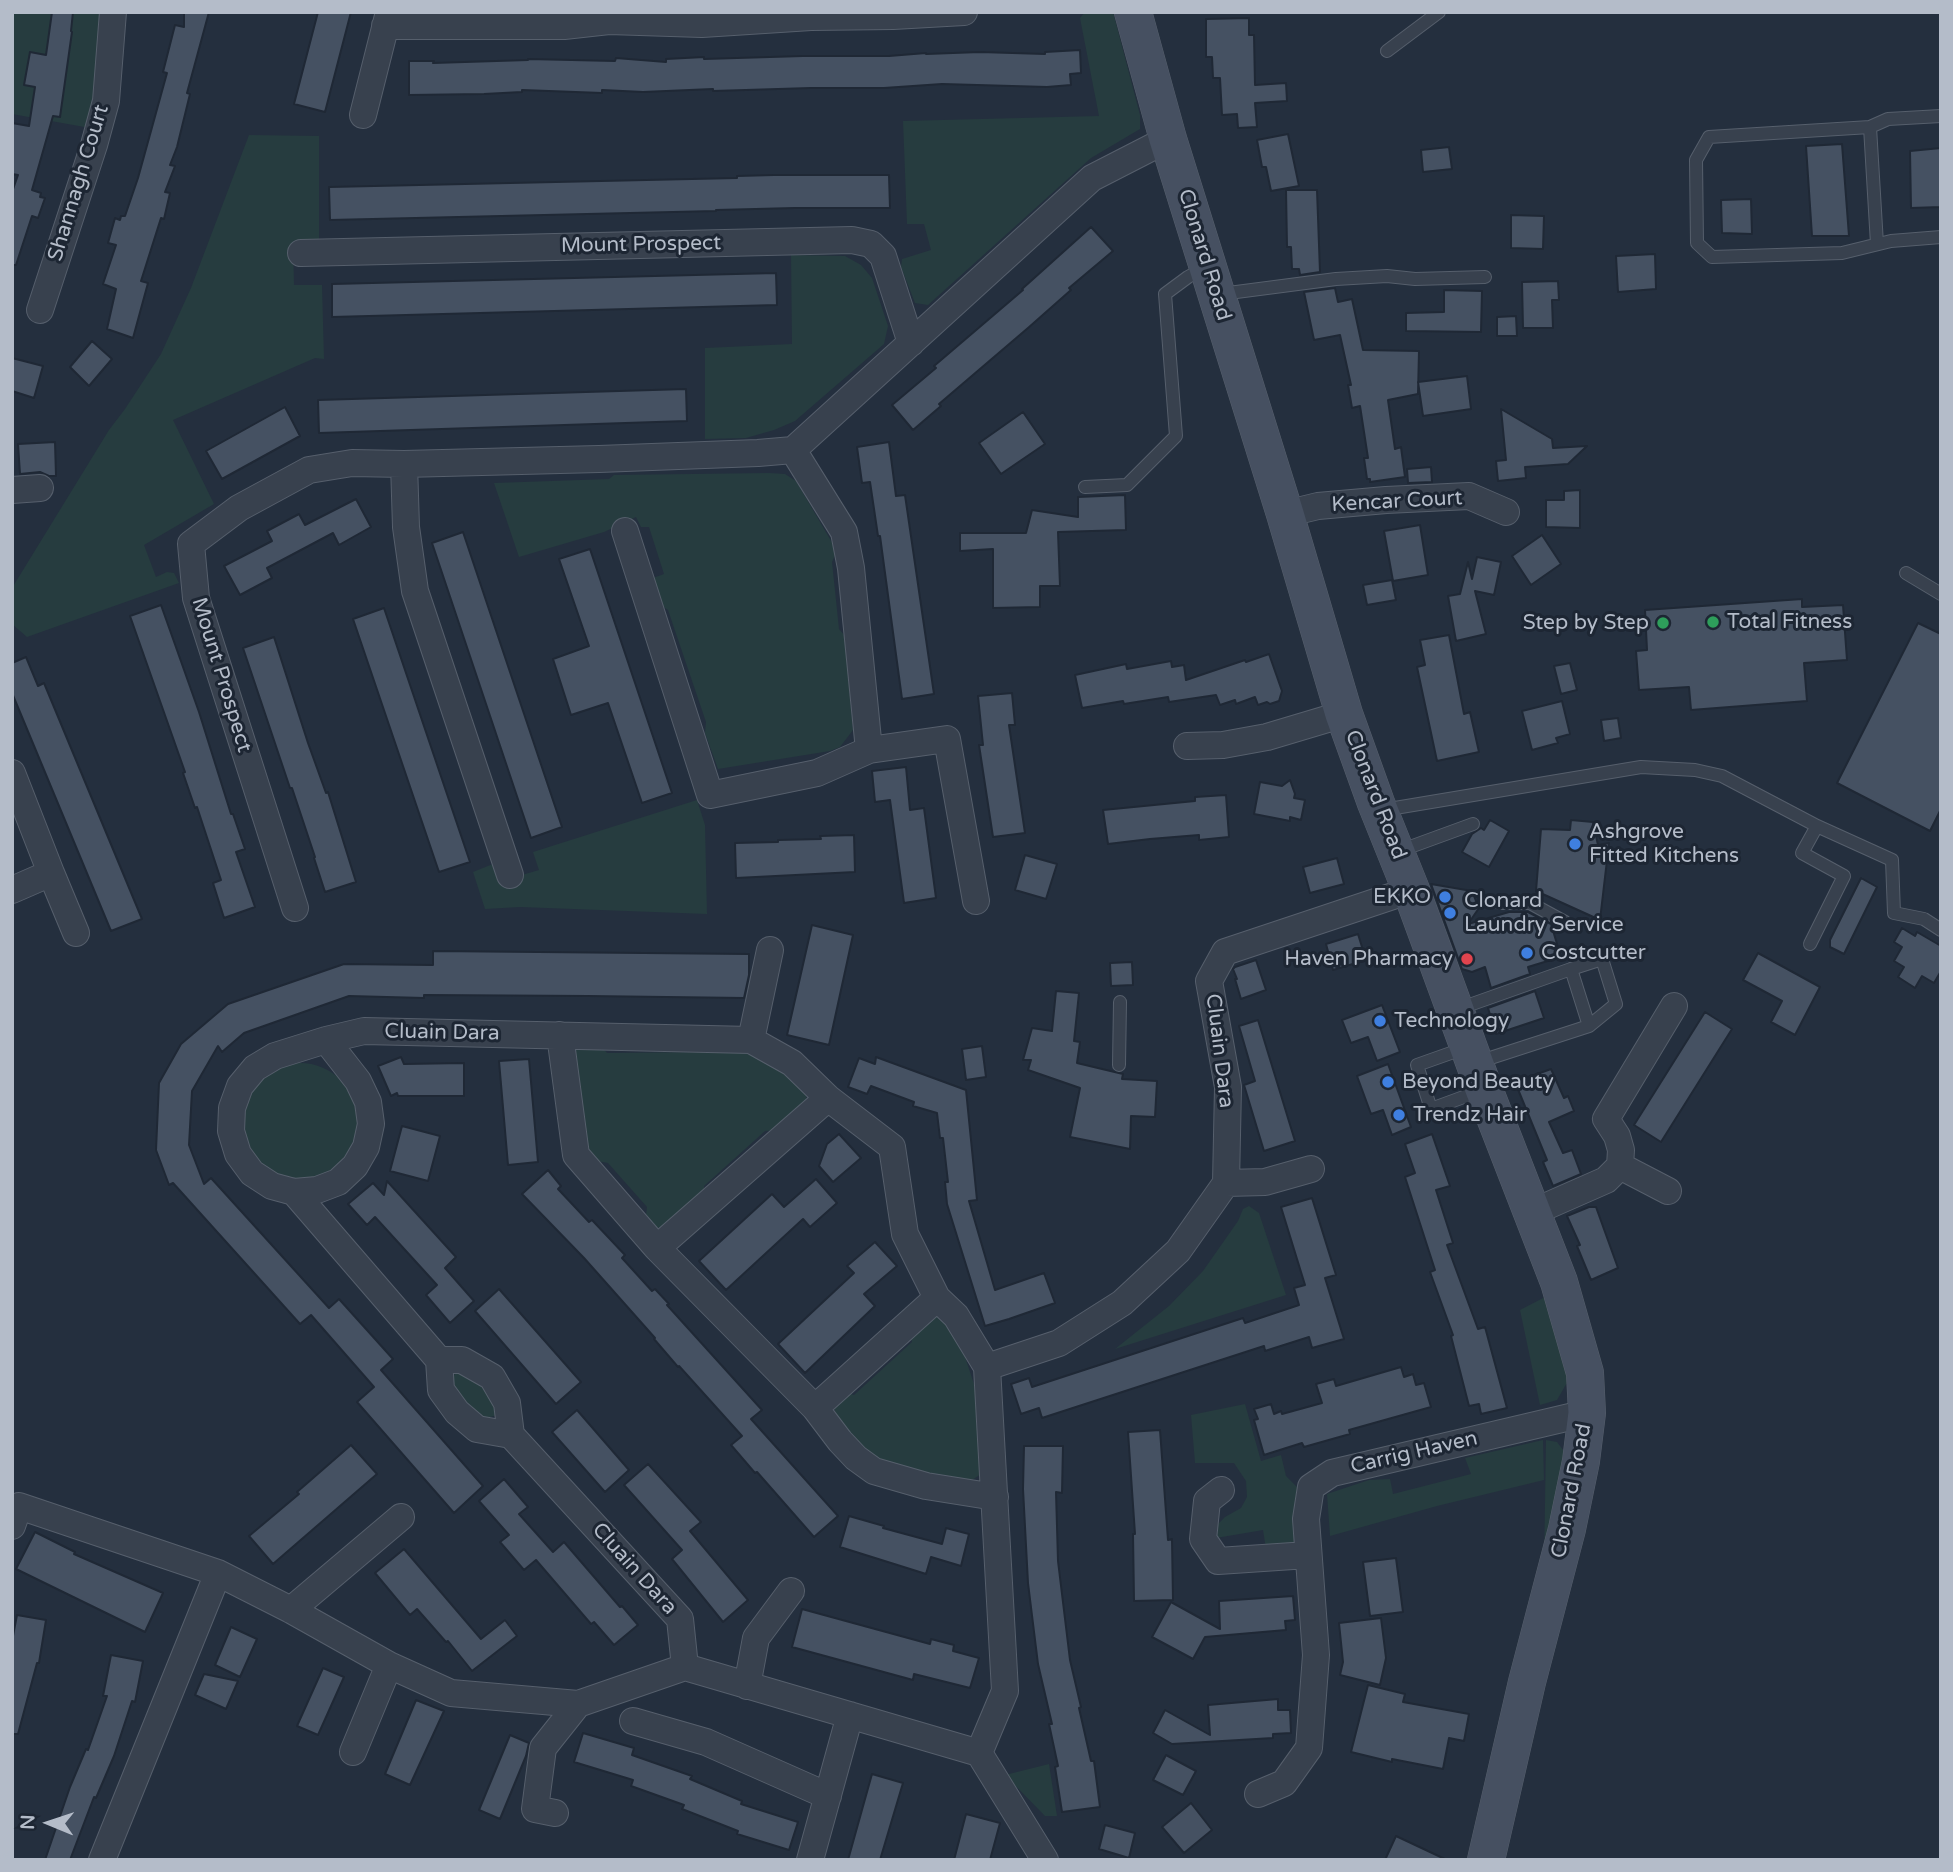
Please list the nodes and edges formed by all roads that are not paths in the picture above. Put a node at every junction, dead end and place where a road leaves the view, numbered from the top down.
1 (113, 12) edge
2 (964, 12) edge
3 (1133, 12) edge
4 (1439, 12) edge
5 (746, 16) edge
6 (387, 19) edge
7 (1387, 51) dead end
8 (363, 115) dead end
9 (1941, 116) edge
10 (1870, 127) junction
11 (1168, 139) junction
12 (1941, 237) edge
13 (1877, 244) junction
14 (301, 253) dead end
15 (1485, 277) dead end
16 (1212, 280) junction
17 (40, 310) dead end
18 (911, 343) junction
19 (793, 450) junction
20 (404, 464) junction
21 (1084, 486) dead end
22 (40, 488) dead end
23 (12, 490) edge
24 (1506, 512) dead end
25 (1285, 514) junction
26 (625, 531) dead end
27 (1906, 573) dead end
28 (1941, 594) edge
29 (1344, 714) junction
30 (1187, 746) dead end
31 (869, 750) junction
32 (12, 774) edge
33 (1379, 811) junction
34 (1473, 824) dead end
35 (1817, 826) junction
36 (1396, 852) junction
37 (51, 873) junction
38 (510, 875) dead end
39 (12, 890) edge
40 (1411, 890) junction
41 (976, 901) dead end
42 (1500, 903) dead end
43 (295, 908) dead end
44 (1565, 922) dead end
45 (1941, 930) edge
46 (76, 933) dead end
47 (1810, 944) dead end
48 (770, 950) dead end
49 (1571, 969) junction
50 (1120, 1002) dead end
51 (1674, 1006) dead end
52 (1455, 1010) junction
53 (1589, 1026) junction
54 (560, 1035) junction
55 (326, 1040) junction
56 (751, 1040) junction
57 (1119, 1065) dead end
58 (1476, 1067) junction
59 (828, 1098) junction
60 (1620, 1166) junction
61 (1311, 1169) dead end
62 (1226, 1183) junction
63 (1668, 1191) dead end
64 (294, 1192) junction
65 (1531, 1213) junction
66 (657, 1248) junction
67 (937, 1298) junction
68 (439, 1360) junction
69 (987, 1367) junction
70 (815, 1408) junction
71 (1587, 1413) junction
72 (512, 1435) junction
73 (1221, 1490) dead end
74 (995, 1497) junction
75 (401, 1517) dead end
76 (12, 1526) edge
77 (1308, 1555) junction
78 (218, 1573) junction
79 (791, 1591) dead end
80 (291, 1610) junction
81 (389, 1665) junction
82 (685, 1667) junction
83 (747, 1686) junction
84 (578, 1704) junction
85 (850, 1716) junction
86 (633, 1721) dead end
87 (353, 1752) dead end
88 (979, 1753) junction
89 (1258, 1794) dead end
90 (828, 1796) junction
91 (555, 1813) dead end
92 (102, 1860) edge
93 (810, 1860) edge
94 (1045, 1860) edge
95 (1486, 1860) edge

1 - 17 street, Shannagh Court
2 - 5 street
3 - 11 street, Clonard Road
4 - 7 lane
5 - 6 street
6 - 8 street
9 - 10 lane
10 - 13 lane
10 - 13 lane
11 - 16 street, Clonard Road
11 - 18 street
12 - 13 lane
14 - 18 street, Mount Prospect
15 - 16 lane
16 - 21 lane
16 - 25 street, Clonard Road
18 - 19 street
19 - 20 street, Mount Prospect
19 - 31 street
20 - 38 street
20 - 43 street, Mount Prospect
22 - 23 street
24 - 25 street, Kencar Court
25 - 29 street, Clonard Road
26 - 31 street
27 - 28 lane
29 - 30 street
29 - 33 street, Clonard Road
31 - 41 street
32 - 37 street
33 - 35 lane
33 - 36 street, Clonard Road
34 - 36 lane
35 - 45 lane
35 - 47 lane
36 - 40 street, Clonard Road
37 - 39 street
37 - 46 street
40 - 52 street, Clonard Road
40 - 62 street, Cluain Dara
42 - 44 lane
48 - 56 street
49 - 52 lane
49 - 53 lane
49 - 53 lane
50 - 57 lane
51 - 60 street
52 - 58 street, Clonard Road
53 - 58 lane
54 - 55 street, Cluain Dara
54 - 56 street, Cluain Dara
54 - 66 street
55 - 64 street
55 - 64 street, Cluain Dara
56 - 59 street, Cluain Dara
58 - 58 lane
58 - 65 street, Clonard Road
59 - 66 street
59 - 67 street, Cluain Dara
60 - 63 street
60 - 65 street
61 - 62 street
62 - 69 street
64 - 68 street, Cluain Dara
65 - 71 street, Clonard Road
66 - 70 street
67 - 69 street, Cluain Dara
67 - 70 street
68 - 72 street
68 - 72 street
69 - 74 street, Cluain Dara
70 - 74 street
71 - 77 street, Carrig Haven
71 - 95 street, Clonard Road
72 - 82 street, Cluain Dara
73 - 77 street
74 - 88 street, Cluain Dara
75 - 80 street
76 - 78 street
77 - 89 street, Carrig Haven
78 - 80 street
78 - 92 street
79 - 83 street
80 - 81 street
81 - 84 street
81 - 87 street
82 - 83 street
82 - 84 street
83 - 85 street
84 - 91 street
85 - 88 street
85 - 90 street
86 - 90 street
88 - 94 street
90 - 93 street

